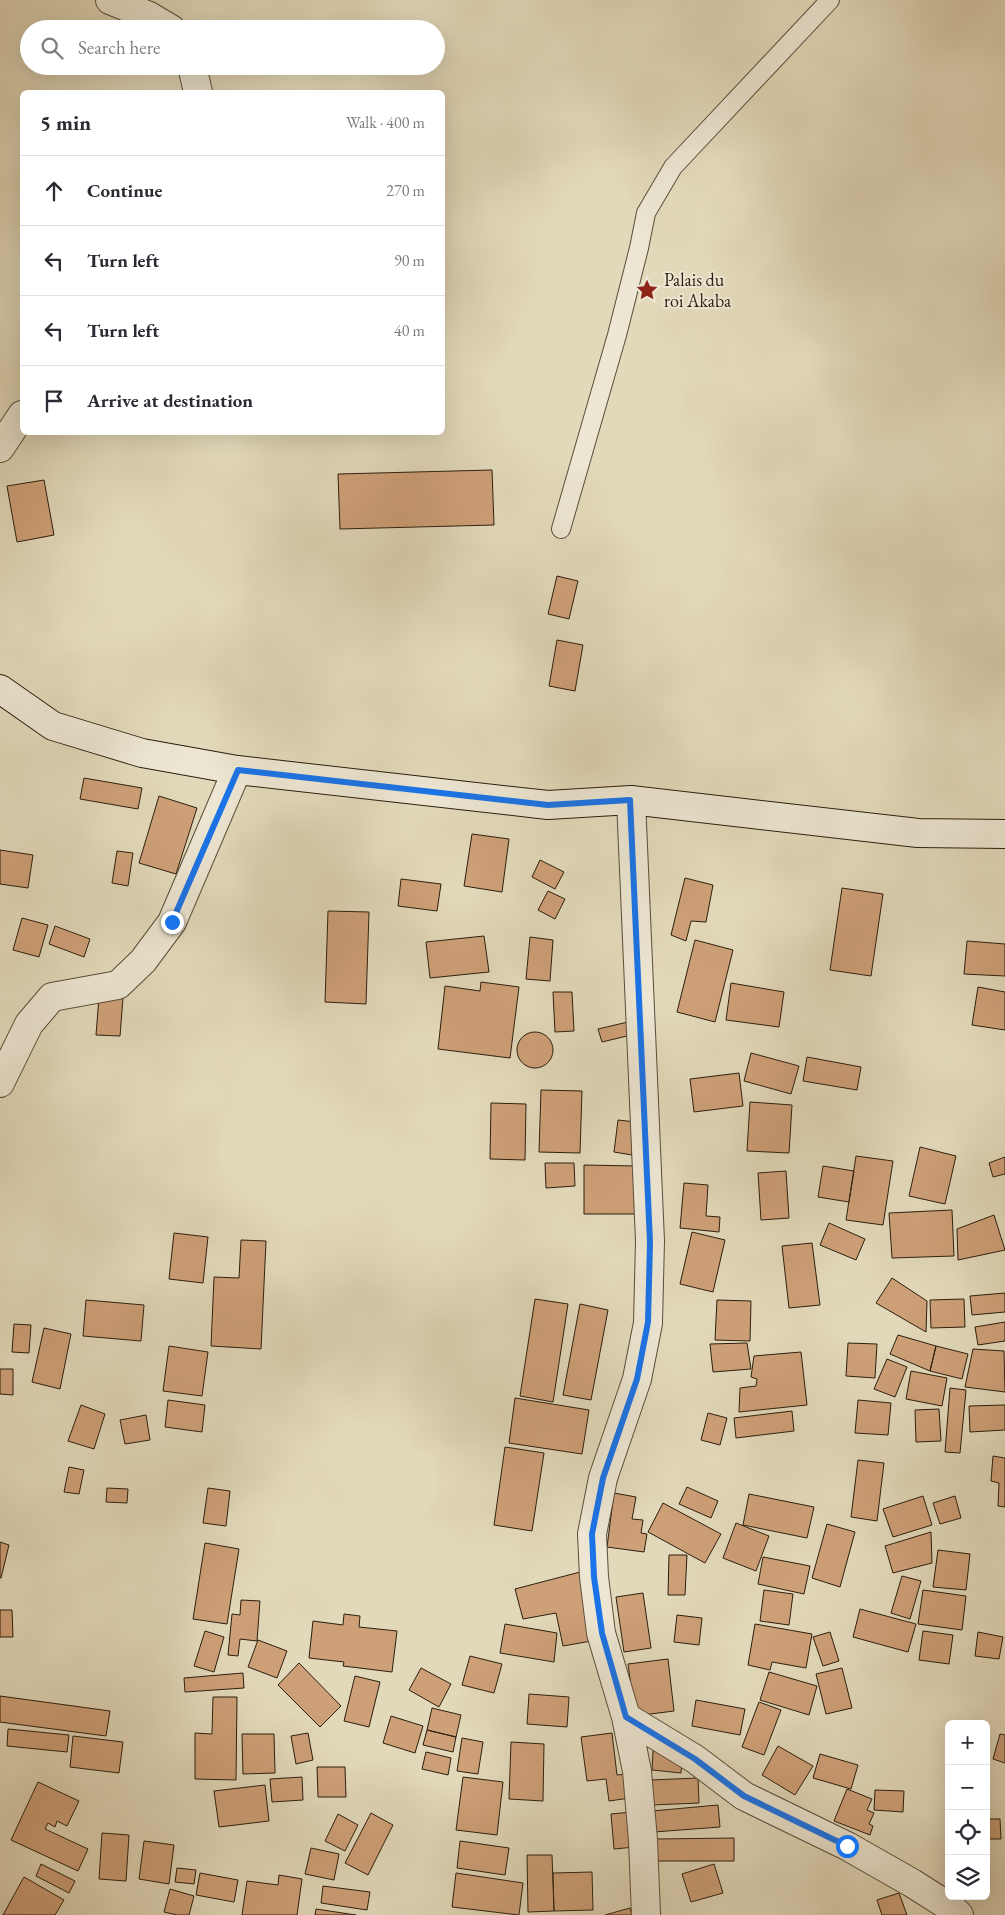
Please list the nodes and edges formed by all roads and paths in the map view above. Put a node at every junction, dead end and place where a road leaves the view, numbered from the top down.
1 (110, 0) edge
2 (830, 0) edge
3 (156, 20) edge
4 (194, 75) edge
5 (198, 90) edge
6 (20, 418) edge
7 (0, 448) edge
8 (562, 529) dead end
9 (0, 689) edge
10 (238, 770) junction
11 (630, 800) junction
12 (1005, 834) edge
13 (0, 1083) edge
14 (626, 1717) junction
15 (646, 1915) edge
16 (959, 1915) edge

1 - 3 street
2 - 8 lane
4 - 5 street
6 - 7 street
9 - 10 street
10 - 11 street
10 - 13 street
11 - 12 street
11 - 14 street
14 - 15 street
14 - 16 street

